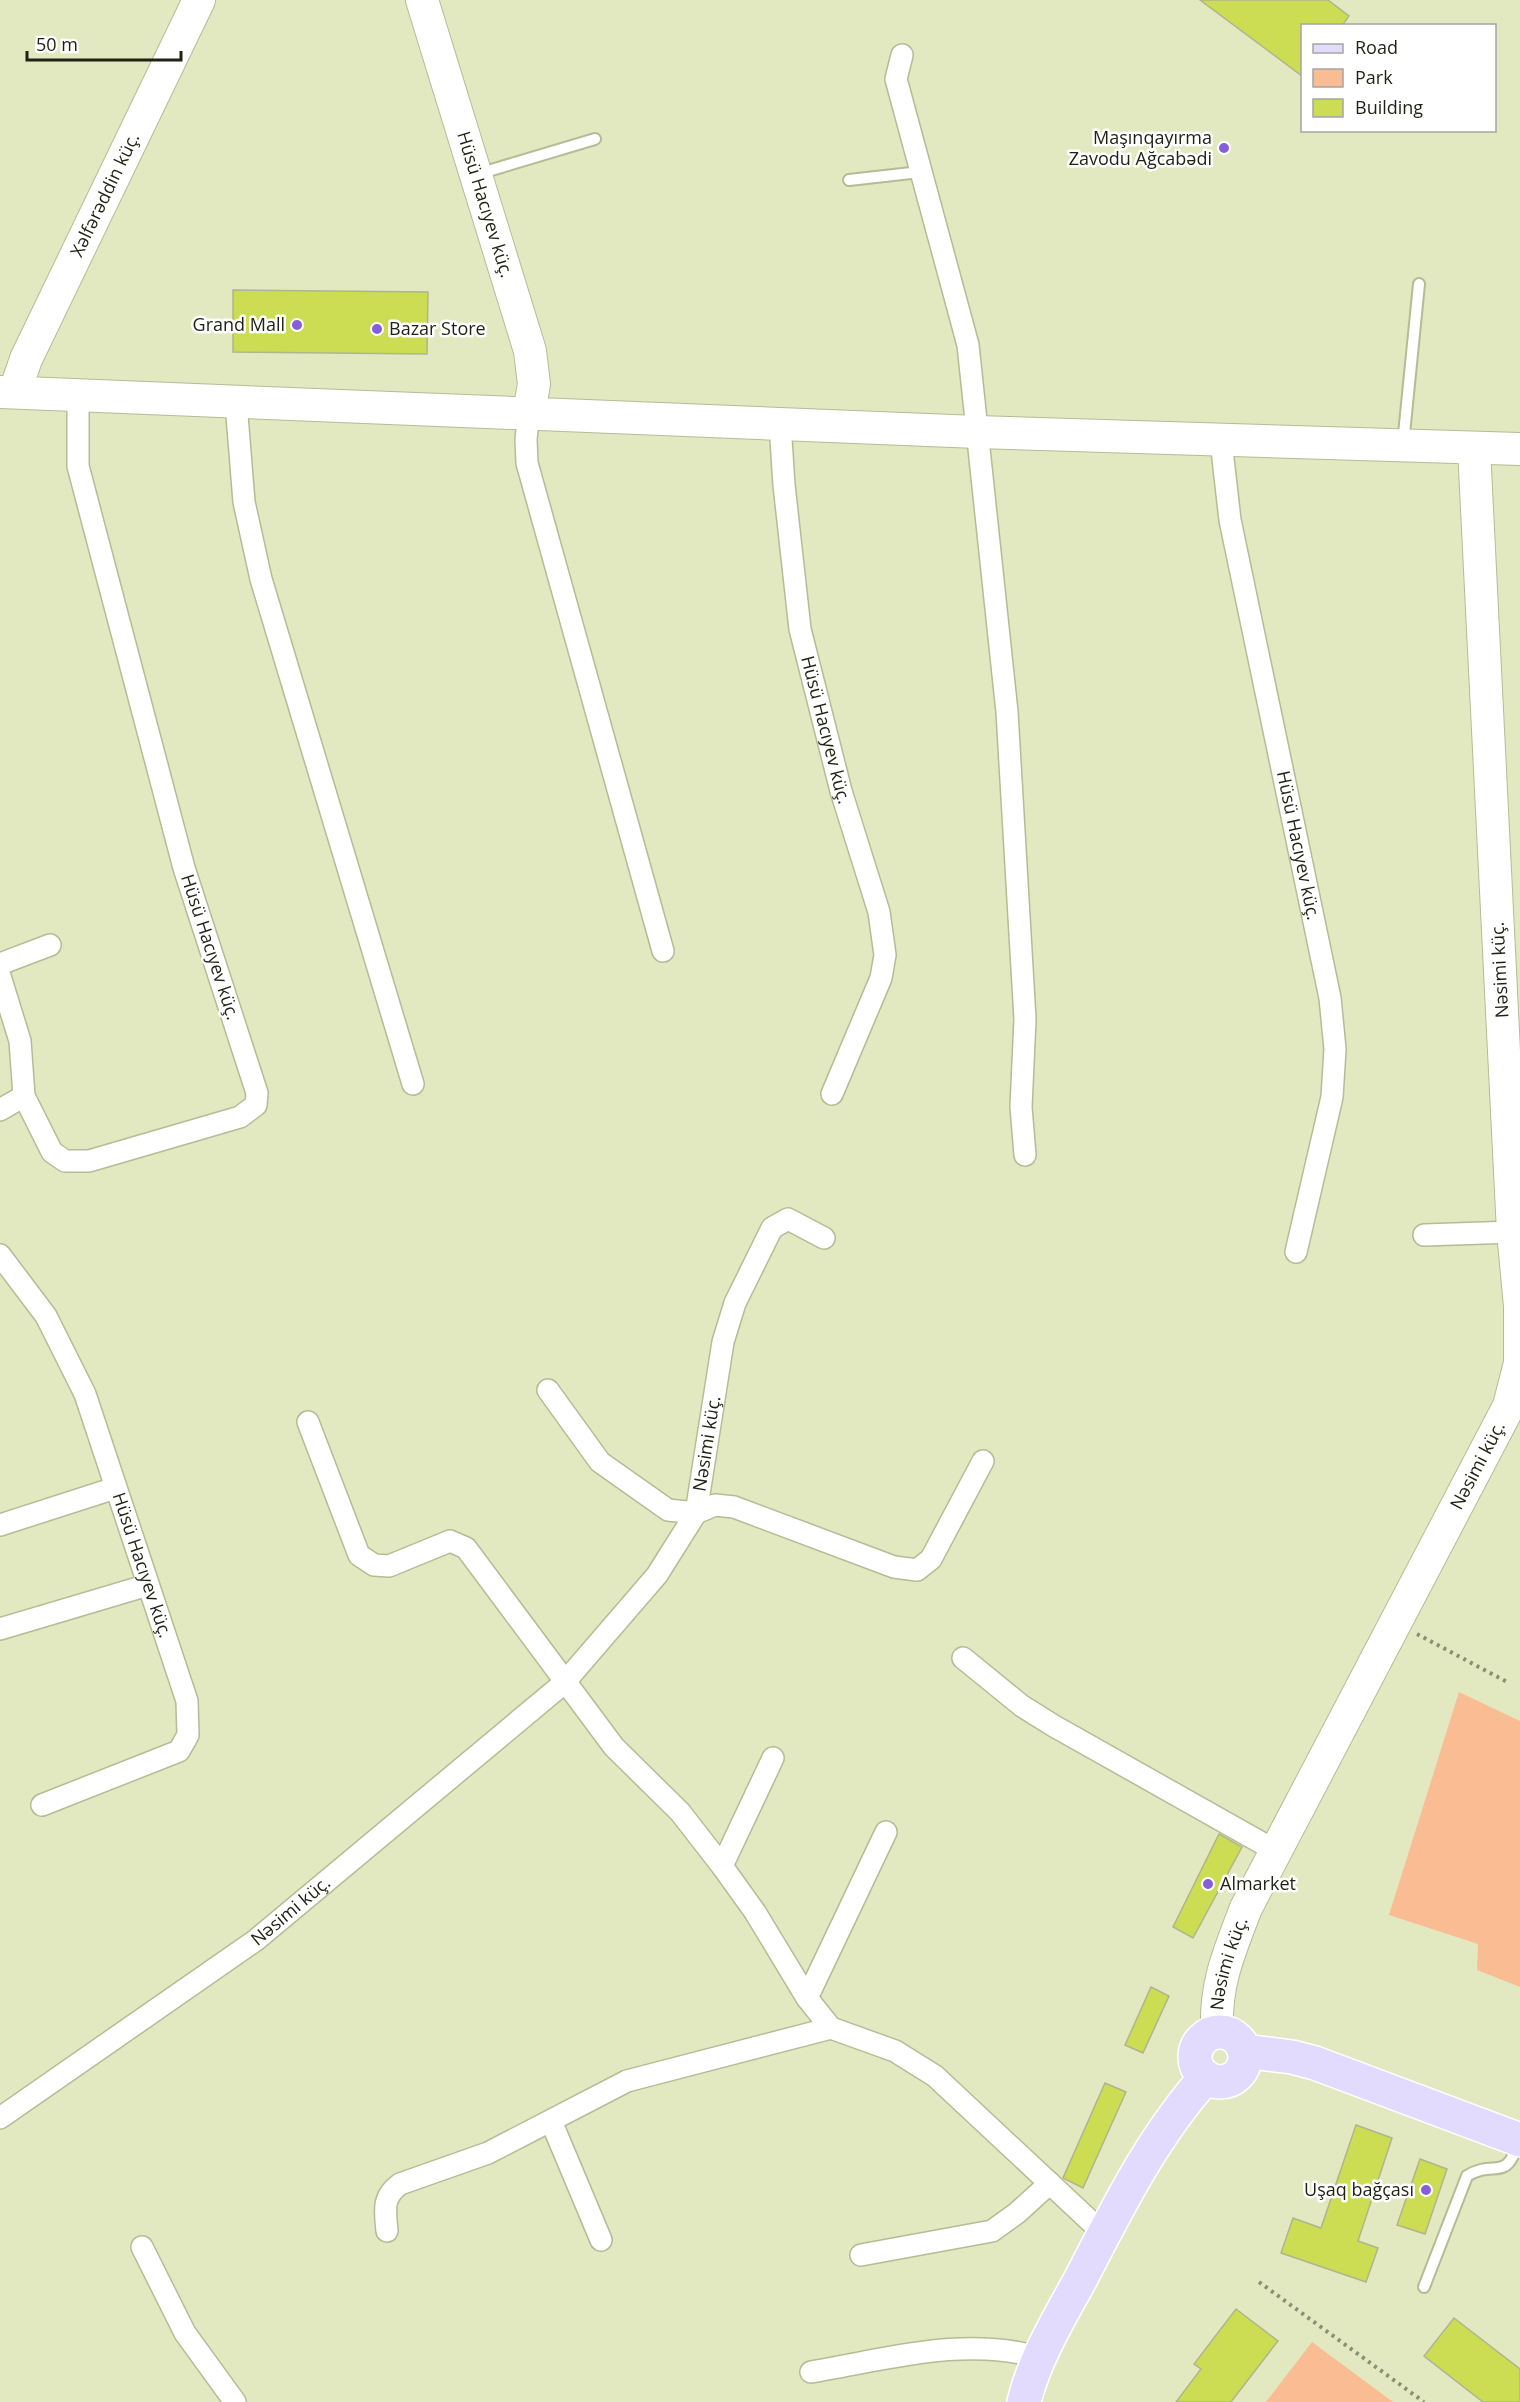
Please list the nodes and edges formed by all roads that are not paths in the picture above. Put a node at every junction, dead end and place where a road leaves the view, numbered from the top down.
1 (199, 0) edge
2 (422, 0) edge
3 (902, 55) dead end
4 (595, 139) dead end
5 (921, 172) junction
6 (478, 174) junction
7 (849, 180) dead end
8 (1419, 284) dead end
9 (8, 391) edge
10 (78, 396) junction
11 (236, 403) junction
12 (529, 413) junction
13 (780, 424) junction
14 (977, 432) junction
15 (1221, 441) junction
16 (1402, 447) junction
17 (1474, 449) junction
18 (1520, 449) edge
19 (50, 945) dead end
20 (663, 951) dead end
21 (0, 964) edge
22 (0, 975) edge
23 (413, 1084) dead end
24 (832, 1094) dead end
25 (24, 1096) junction
26 (0, 1110) edge
27 (1025, 1155) dead end
28 (1513, 1232) junction
29 (1424, 1235) dead end
30 (824, 1238) dead end
31 (1296, 1252) dead end
32 (0, 1255) edge
33 (548, 1390) dead end
34 (308, 1422) dead end
35 (983, 1461) dead end
36 (115, 1488) junction
37 (696, 1513) junction
38 (0, 1525) edge
39 (148, 1585) junction
40 (0, 1629) edge
41 (963, 1658) dead end
42 (564, 1683) junction
43 (773, 1758) dead end
44 (42, 1805) dead end
45 (886, 1832) dead end
46 (1276, 1851) junction
47 (722, 1866) junction
48 (807, 1998) junction
49 (831, 2028) junction
50 (1217, 2032) junction
51 (1244, 2051) junction
52 (1206, 2077) junction
53 (0, 2118) edge
54 (551, 2121) junction
55 (1519, 2140) edge
56 (1050, 2183) junction
57 (387, 2231) dead end
58 (1104, 2234) junction
59 (601, 2240) dead end
60 (142, 2247) dead end
61 (861, 2255) dead end
62 (1424, 2286) dead end
63 (1040, 2358) junction
64 (811, 2372) dead end
65 (236, 2402) edge
66 (1024, 2402) edge

1 - 9 street, Xəlfərəddin küç.
2 - 6 street, Hüsü Hacıyev küç.
3 - 5 street
4 - 6 lane
5 - 7 lane
5 - 14 street
6 - 12 street, Hüsü Hacıyev küç.
8 - 16 lane
9 - 10 street
10 - 11 street
10 - 25 street, Hüsü Hacıyev küç.
11 - 12 street
11 - 23 street
12 - 13 street
12 - 20 street, Hüsü Hacıyev küç.
13 - 14 street
13 - 24 street, Hüsü Hacıyev küç.
14 - 15 street
14 - 27 street
15 - 16 street
15 - 31 street, Hüsü Hacıyev küç.
16 - 17 street
17 - 18 street
17 - 28 street, Nəsimi küç.
19 - 21 street
22 - 25 street, Hüsü Hacıyev küç.
25 - 26 street
28 - 29 street
28 - 46 street, Nəsimi küç.
30 - 37 street, Nəsimi küç.
32 - 36 street, Hüsü Hacıyev küç.
33 - 37 street
34 - 42 street
35 - 37 street
36 - 38 street
36 - 39 street, Hüsü Hacıyev küç.
37 - 42 street, Nəsimi küç.
39 - 40 street
39 - 44 street, Hüsü Hacıyev küç.
41 - 46 street
42 - 47 street
42 - 53 street, Nəsimi küç.
43 - 47 street
45 - 48 street
46 - 50 street, Nəsimi küç.
47 - 48 street
48 - 49 street
49 - 54 street
49 - 56 street
50 - 51 main road
50 - 52 main road
51 - 52 main road
51 - 55 main road
52 - 58 main road
54 - 57 street
54 - 59 street
55 - 62 lane
56 - 58 street
56 - 61 street
58 - 63 main road
60 - 65 street
63 - 64 street
63 - 66 main road

